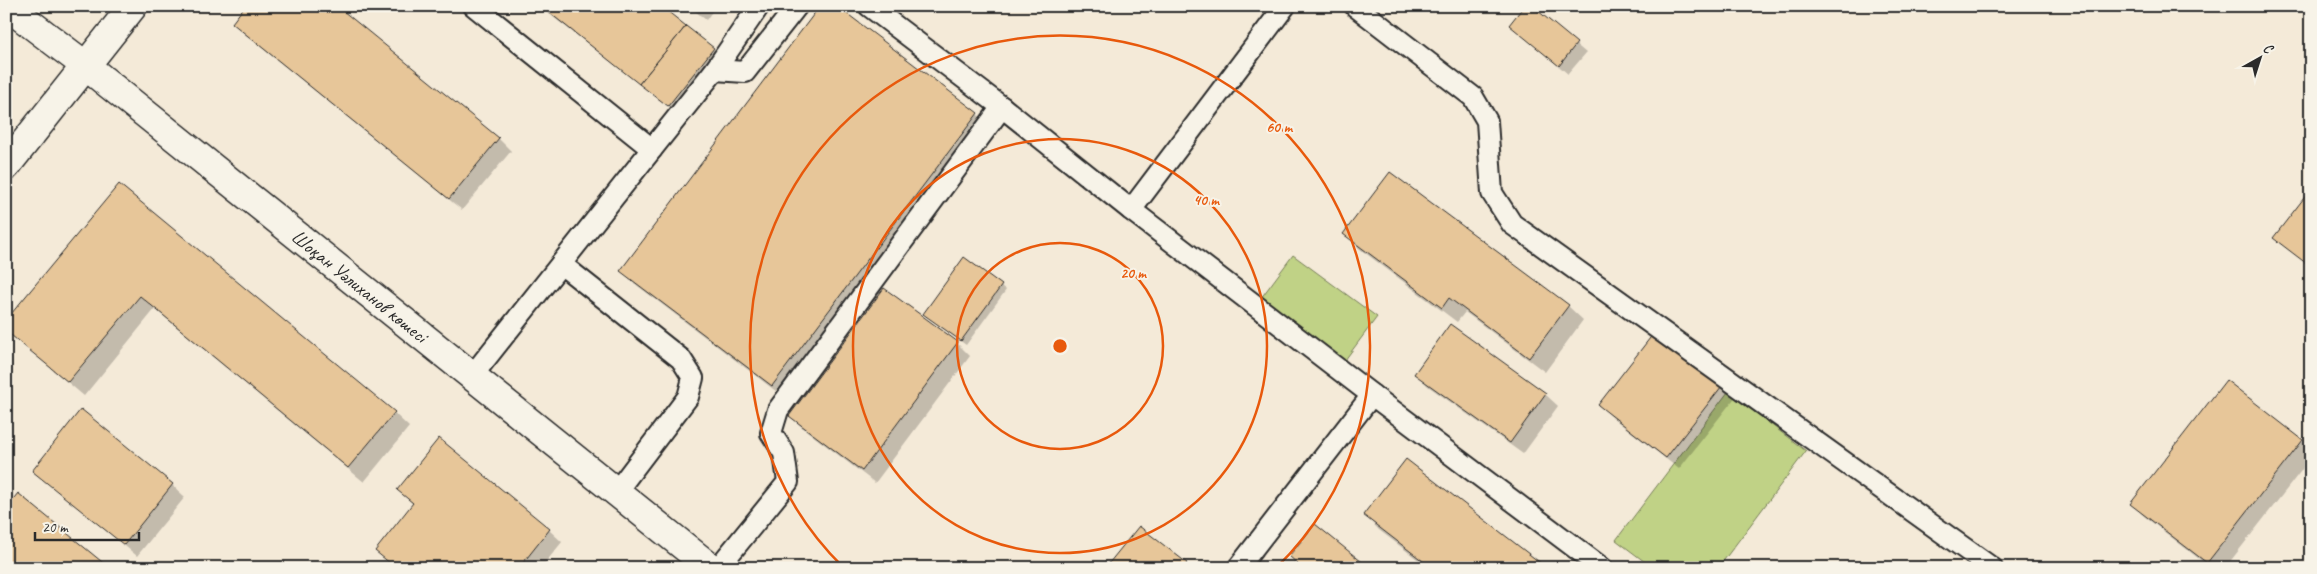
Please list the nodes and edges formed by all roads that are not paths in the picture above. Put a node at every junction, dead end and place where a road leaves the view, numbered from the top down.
1 (7, 6) edge
2 (133, 6) edge
3 (474, 6) edge
4 (759, 6) edge
5 (797, 6) edge
6 (869, 6) edge
7 (1285, 6) edge
8 (1355, 6) edge
9 (86, 66) junction
10 (715, 70) junction
11 (1002, 107) junction
12 (652, 149) junction
13 (6, 166) edge
14 (1131, 210) junction
15 (561, 264) junction
16 (472, 376) junction
17 (1372, 395) junction
18 (616, 492) junction
19 (711, 568) edge
20 (718, 568) edge
21 (1238, 568) edge
22 (1602, 568) edge
23 (1992, 568) edge

1 - 9 street, Шоқан Уәлиханов көшесі
2 - 9 street
3 - 12 lane
4 - 10 lane
5 - 10 lane
6 - 11 lane
7 - 14 lane
8 - 23 lane
9 - 13 street
9 - 16 street, Шоқан Уәлиханов көшесі
10 - 12 lane
11 - 14 lane
11 - 20 lane
12 - 15 lane
14 - 17 lane
15 - 16 lane
15 - 18 lane
16 - 18 street, Шоқан Уәлиханов көшесі
17 - 21 lane
17 - 22 lane
18 - 19 street, Шоқан Уәлиханов көшесі

